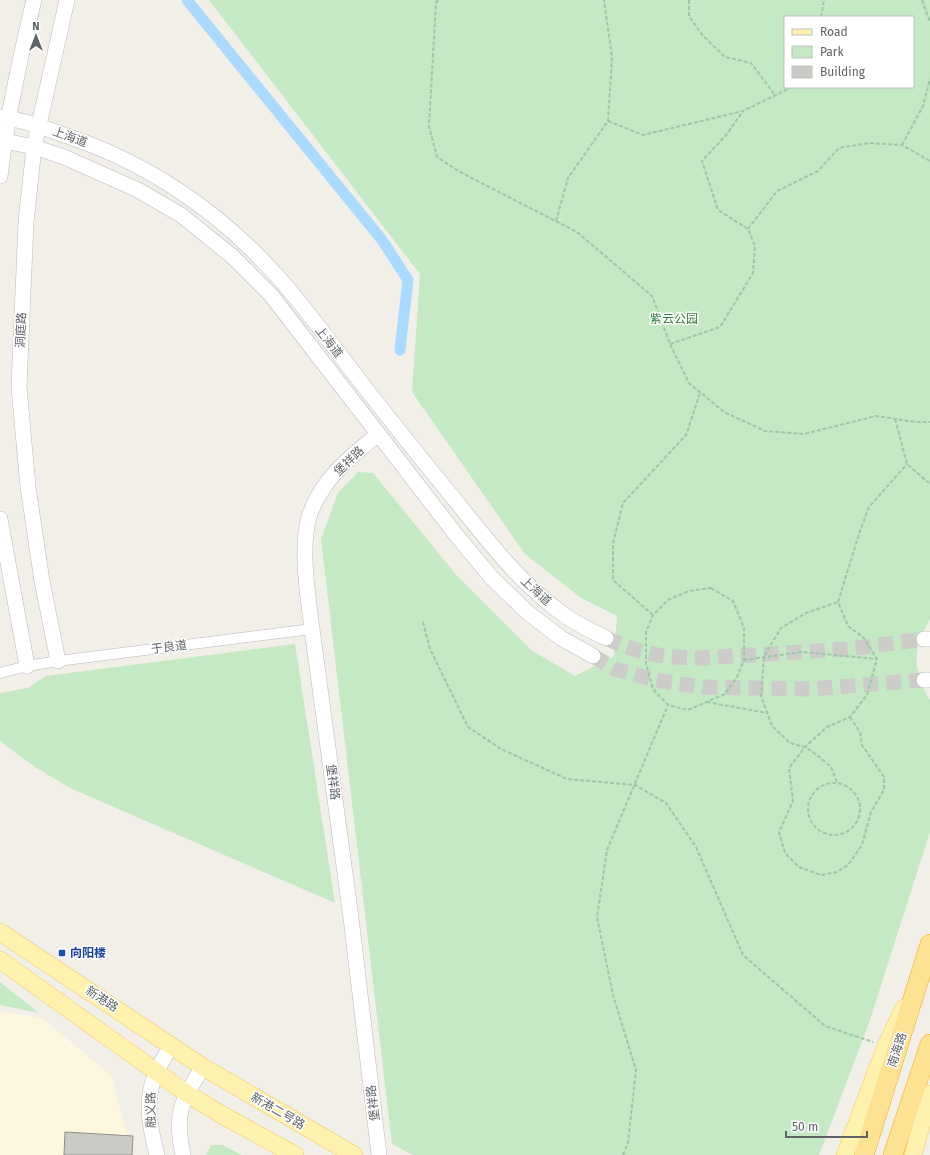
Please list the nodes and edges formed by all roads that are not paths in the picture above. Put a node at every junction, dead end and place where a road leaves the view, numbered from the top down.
1 (34, 0) edge
2 (67, 0) edge
3 (3, 116) edge
4 (39, 126) junction
5 (1, 141) edge
6 (34, 147) junction
7 (0, 176) edge
8 (378, 434) junction
9 (0, 519) edge
10 (312, 629) junction
11 (606, 638) tunnel mouth
12 (593, 656) tunnel mouth
13 (58, 661) junction
14 (27, 666) junction
15 (0, 673) edge
16 (0, 932) edge
17 (930, 944) edge
18 (0, 960) edge
19 (920, 978) junction
20 (930, 1044) edge
21 (171, 1046) junction
22 (203, 1067) junction
23 (156, 1071) junction
24 (186, 1093) junction
25 (930, 1094) edge
26 (157, 1155) edge
27 (183, 1155) edge
28 (294, 1155) edge
29 (354, 1155) edge
30 (379, 1155) edge
31 (845, 1155) edge
32 (864, 1155) edge
33 (893, 1155) edge
34 (912, 1155) edge

1 - 3 street
2 - 4 street, 洞庭路
3 - 4 street, 上海道
3 - 5 street
4 - 6 street, 洞庭路
4 - 11 street, 上海道
5 - 6 street, 上海道
5 - 7 street
6 - 8 street, 上海道
6 - 13 street, 洞庭路
8 - 10 street, 堡祥路
8 - 12 street, 上海道
9 - 14 street
10 - 13 street, 于良道
10 - 30 street, 堡祥路
13 - 14 street, 于良道
14 - 15 street, 于良道
16 - 21 main road, 新港路
17 - 19 highway, 南海路
18 - 23 main road
19 - 31 main road
19 - 32 highway, 南海路
20 - 33 highway
21 - 22 main road, 新港路
21 - 23 street, 融义路
22 - 24 street
22 - 29 main road, 新港二号路
23 - 24 main road
23 - 26 street, 融义路
24 - 27 street
24 - 28 main road
25 - 34 main road

